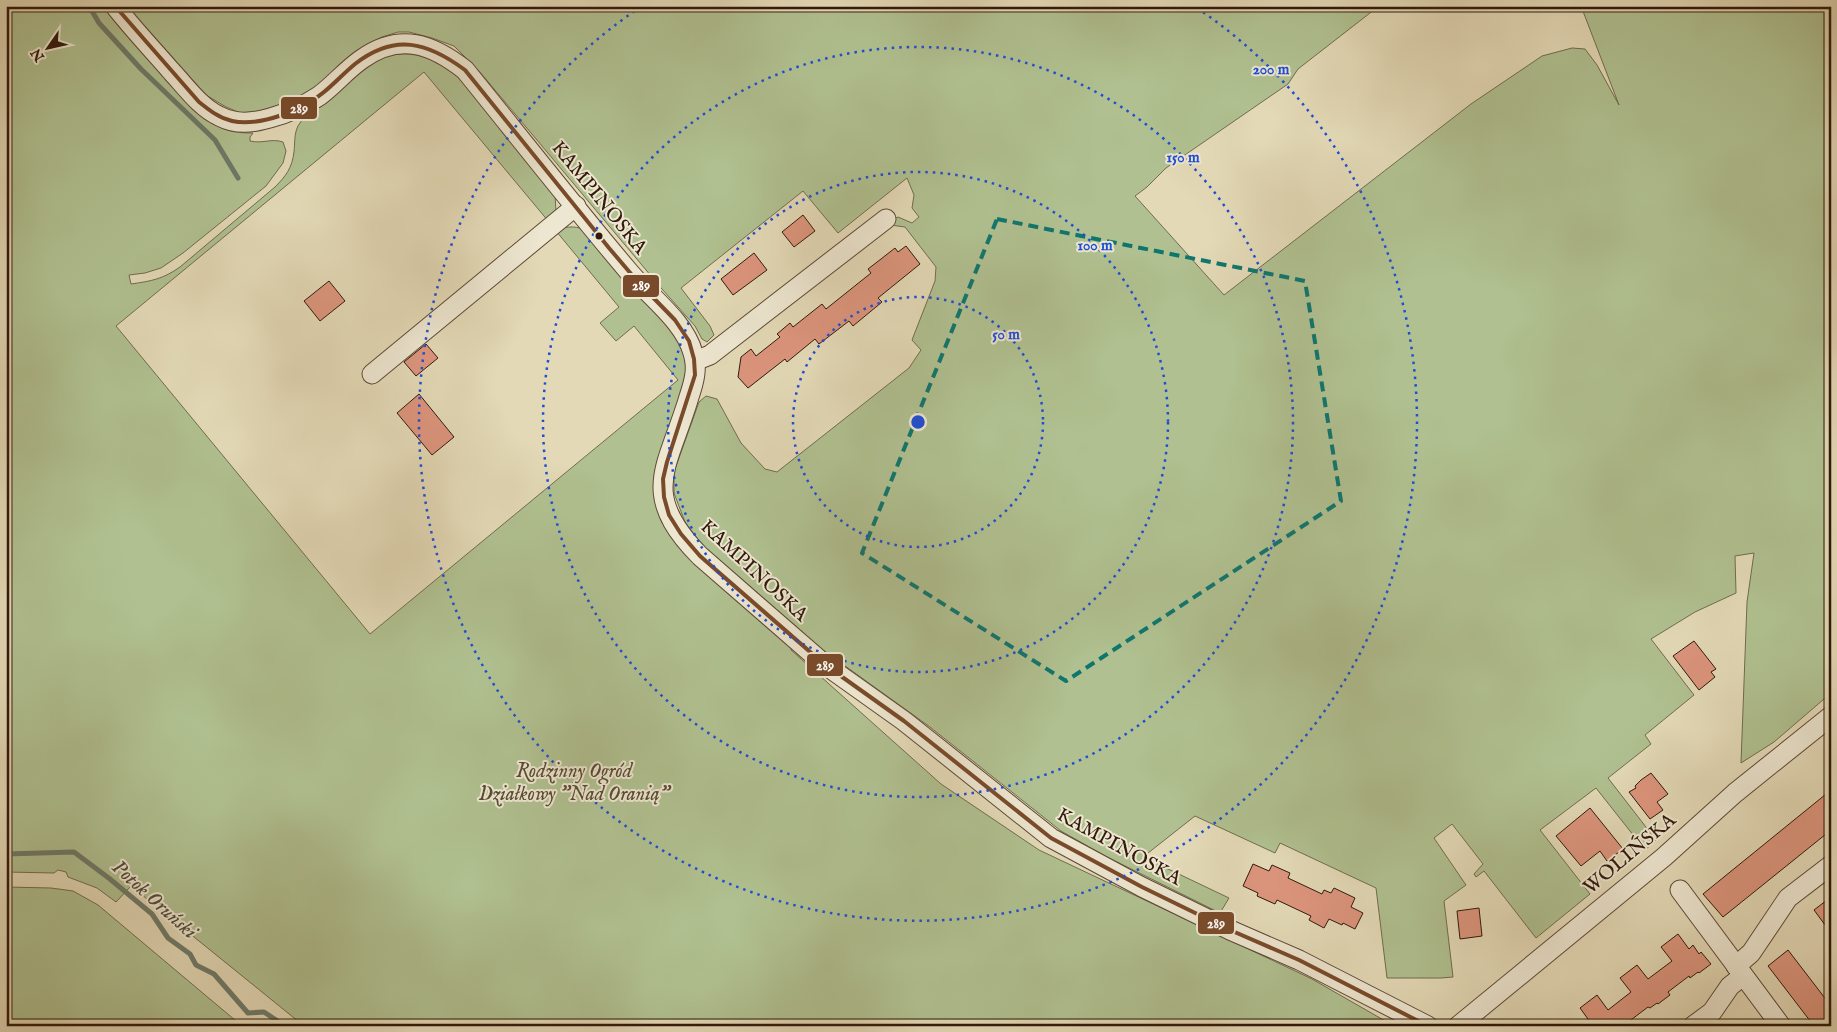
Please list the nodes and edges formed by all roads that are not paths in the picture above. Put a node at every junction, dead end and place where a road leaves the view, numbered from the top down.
1 (115, 6) edge
2 (576, 206) junction
3 (886, 219) dead end
4 (695, 361) junction
5 (372, 374) dead end
6 (1831, 716) edge
7 (1831, 865) edge
8 (1680, 890) dead end
9 (1740, 971) junction
10 (1428, 1026) edge
11 (1458, 1026) edge
12 (1693, 1026) edge
13 (1781, 1026) edge

1 - 2 street, KAMPINOSKA
2 - 4 street, KAMPINOSKA
2 - 5 street
3 - 4 street
4 - 10 street, KAMPINOSKA
6 - 11 street, WOLIŃSKA
7 - 9 street
8 - 9 street
9 - 12 street
9 - 13 street

